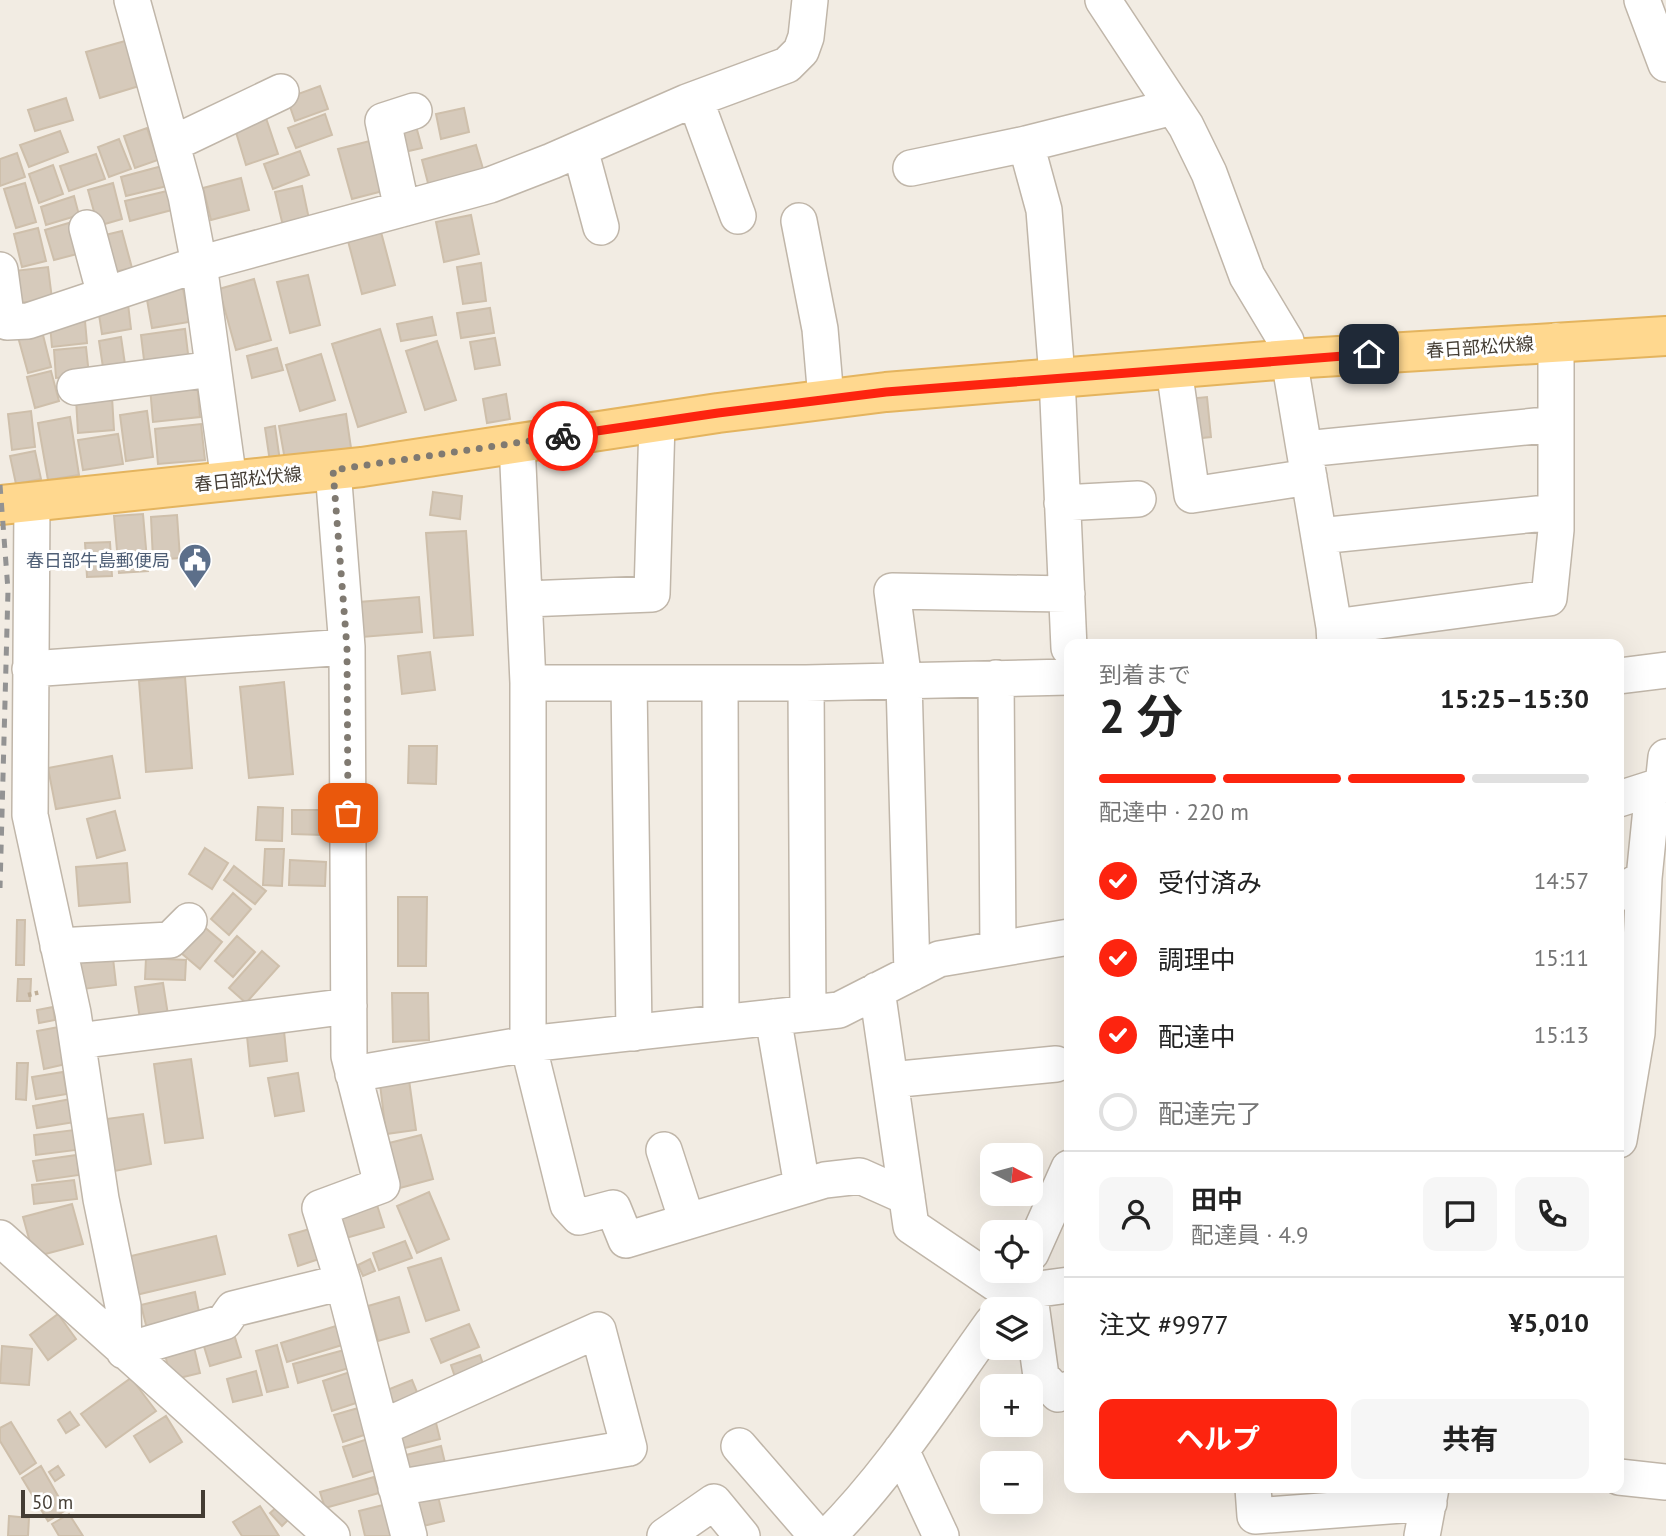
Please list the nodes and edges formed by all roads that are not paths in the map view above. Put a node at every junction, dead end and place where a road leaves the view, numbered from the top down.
1 (132, 0) edge
2 (810, 0) edge
3 (1103, 0) edge
4 (1642, 0) edge
5 (1666, 64) edge
6 (281, 92) dead end
7 (695, 99) junction
8 (1173, 107) junction
9 (414, 111) dead end
10 (172, 144) junction
11 (1026, 144) junction
12 (580, 149) junction
13 (911, 168) dead end
14 (402, 209) junction
15 (738, 216) dead end
16 (799, 221) dead end
17 (601, 227) dead end
18 (87, 228) dead end
19 (199, 264) junction
20 (0, 270) edge
21 (105, 295) junction
22 (1666, 336) edge
23 (1556, 341) junction
24 (1290, 359) junction
25 (213, 369) junction
26 (1174, 369) junction
27 (1057, 377) junction
28 (75, 387) dead end
29 (826, 400) junction
30 (657, 422) junction
31 (1556, 424) junction
32 (517, 443) junction
33 (1307, 463) junction
34 (333, 470) junction
35 (229, 481) junction
36 (1138, 499) dead end
37 (16, 503) edge
38 (1062, 503) junction
39 (1556, 512) junction
40 (1319, 536) junction
41 (1067, 594) junction
42 (526, 599) junction
43 (1335, 635) edge
44 (1069, 639) edge
45 (347, 648) junction
46 (30, 670) junction
47 (1666, 670) edge
48 (1624, 675) edge
49 (1064, 677) edge
50 (996, 678) junction
51 (904, 681) junction
52 (528, 683) junction
53 (629, 683) junction
54 (720, 683) junction
55 (806, 683) junction
56 (1666, 757) edge
57 (1653, 789) junction
58 (1624, 798) edge
59 (1632, 885) edge
60 (188, 921) dead end
61 (1064, 938) edge
62 (58, 946) junction
63 (998, 949) junction
64 (912, 973) junction
65 (877, 990) junction
66 (349, 1006) junction
67 (808, 1013) junction
68 (773, 1017) junction
69 (721, 1022) junction
70 (634, 1032) junction
71 (78, 1041) junction
72 (528, 1044) junction
73 (1056, 1064) dead end
74 (353, 1074) junction
75 (890, 1080) junction
76 (1624, 1110) edge
77 (664, 1150) dead end
78 (1064, 1183) edge
79 (802, 1186) junction
80 (907, 1197) junction
81 (687, 1221) junction
82 (1048, 1233) edge
83 (0, 1238) edge
84 (343, 1282) junction
85 (1064, 1286) edge
86 (1016, 1291) edge
87 (980, 1340) edge
88 (124, 1351) junction
89 (1064, 1391) edge
90 (381, 1428) junction
91 (739, 1446) dead end
92 (901, 1450) junction
93 (1624, 1478) edge
94 (1666, 1482) edge
95 (396, 1488) junction
96 (1253, 1493) edge
97 (1427, 1509) edge
98 (332, 1536) edge
99 (409, 1536) edge
100 (665, 1536) edge
101 (742, 1536) edge
102 (817, 1536) edge
103 (828, 1536) edge
104 (941, 1536) edge

1 - 10 street
2 - 7 street
3 - 8 street
4 - 5 street
6 - 10 street
7 - 12 street
7 - 15 street
8 - 11 street
8 - 24 street
9 - 14 street
10 - 19 street
11 - 13 street
11 - 27 street
12 - 14 street
12 - 17 street
14 - 19 street
16 - 29 street
18 - 21 street
19 - 21 street
19 - 25 street
20 - 21 street
22 - 23 main road, 春日部松伏線
23 - 24 main road, 春日部松伏線
23 - 31 street
24 - 26 main road, 春日部松伏線
24 - 33 street
25 - 28 street
25 - 35 street
26 - 27 main road, 春日部松伏線
26 - 33 street
27 - 29 main road, 春日部松伏線
27 - 38 street
29 - 30 main road, 春日部松伏線
30 - 32 main road, 春日部松伏線
30 - 42 street
31 - 33 street
31 - 39 street
32 - 34 main road, 春日部松伏線
32 - 42 street
33 - 40 street
34 - 35 main road, 春日部松伏線
34 - 45 street
35 - 37 main road, 春日部松伏線
36 - 38 street
37 - 46 street
38 - 41 street
39 - 40 street
39 - 43 street
40 - 43 street
41 - 44 street
41 - 51 street
42 - 52 street
45 - 46 street
45 - 66 street
46 - 62 street
47 - 48 street
49 - 50 street
50 - 51 street
50 - 63 street
51 - 55 street
51 - 64 street
52 - 53 street
52 - 72 street
53 - 54 street
53 - 70 street
54 - 55 street
54 - 69 street
55 - 67 street
56 - 57 street
57 - 58 street
57 - 59 street
59 - 76 street
60 - 62 street
61 - 63 street
62 - 71 street
63 - 64 street
64 - 65 street
65 - 67 street
65 - 75 street
66 - 71 street
66 - 74 street
67 - 68 street
68 - 69 street
68 - 79 street
69 - 70 street
70 - 72 street
71 - 88 street
72 - 74 street
72 - 81 street
73 - 75 street
74 - 84 street
75 - 80 street
77 - 81 street
78 - 82 street
79 - 80 street
79 - 81 street
80 - 86 street
83 - 88 street
84 - 88 street
84 - 90 street
85 - 86 street
86 - 89 street
87 - 92 street
88 - 98 street
90 - 95 street
90 - 95 street
91 - 102 street
92 - 103 street
92 - 104 street
93 - 94 street
95 - 99 street
96 - 97 street
100 - 101 street

